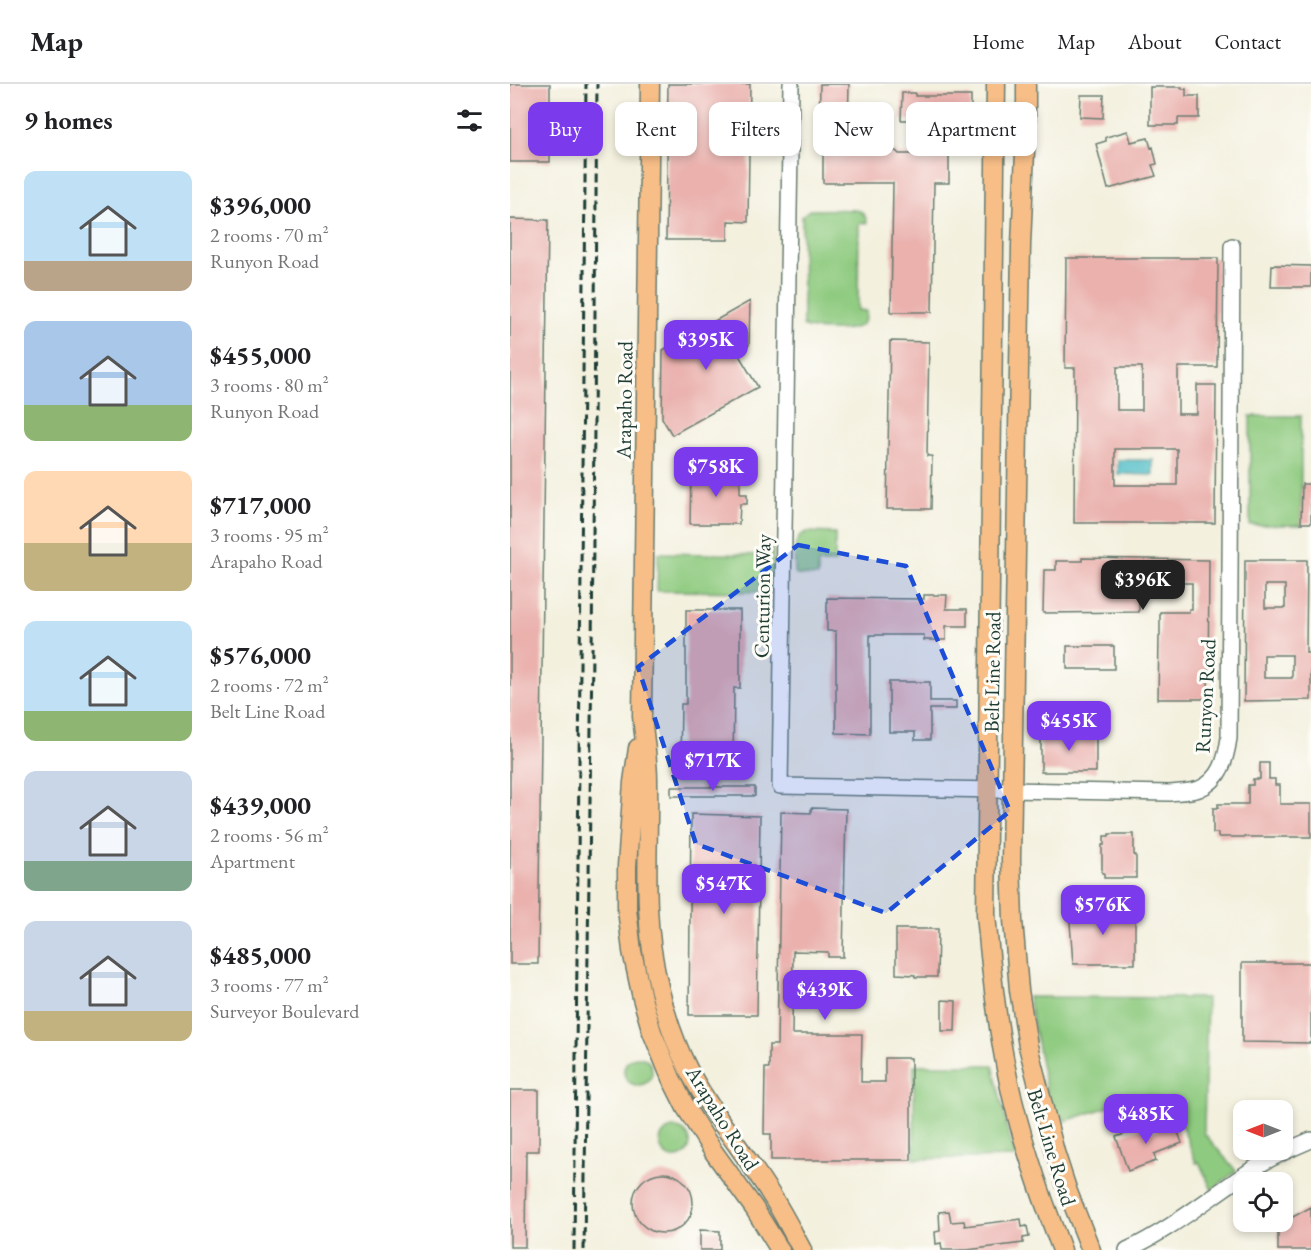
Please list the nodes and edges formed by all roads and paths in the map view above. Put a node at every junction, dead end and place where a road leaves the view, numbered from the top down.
1 (650, 84) edge
2 (791, 84) edge
3 (1026, 84) edge
4 (994, 86) edge
5 (1232, 246) dead end
6 (994, 317) junction
7 (1019, 356) junction
8 (992, 466) junction
9 (991, 530) junction
10 (1017, 540) junction
11 (1015, 604) junction
12 (642, 716) junction
13 (780, 786) joint
14 (988, 789) junction
15 (1012, 789) junction
16 (1028, 1046) junction
17 (1003, 1050) junction
18 (688, 1069) junction
19 (671, 1078) junction
20 (1311, 1140) edge
21 (780, 1250) edge
22 (802, 1250) edge
23 (1062, 1250) edge
24 (1091, 1250) edge
25 (1127, 1250) edge

1 - 12 main road, Arapaho Road
2 - 13 street, Centurion Way
3 - 7 main road, Belt Line Road
4 - 6 main road, Belt Line Road
5 - 15 street, Runyon Road
6 - 7 main road
6 - 8 main road, Belt Line Road
7 - 10 main road, Belt Line Road
8 - 9 main road, Belt Line Road
8 - 10 main road
9 - 11 main road
9 - 14 main road, Belt Line Road
10 - 11 main road, Belt Line Road
11 - 15 main road, Belt Line Road
12 - 18 main road, Arapaho Road
12 - 19 main road, Arapaho Road
13 - 14 street, Runyon Road
14 - 15 street, Runyon Road
14 - 17 main road, Belt Line Road
15 - 16 main road, Belt Line Road
16 - 17 main road
16 - 24 main road, Belt Line Road
17 - 23 main road, Belt Line Road
18 - 19 main road
18 - 22 main road, Arapaho Road
19 - 21 main road, Arapaho Road
20 - 25 street

